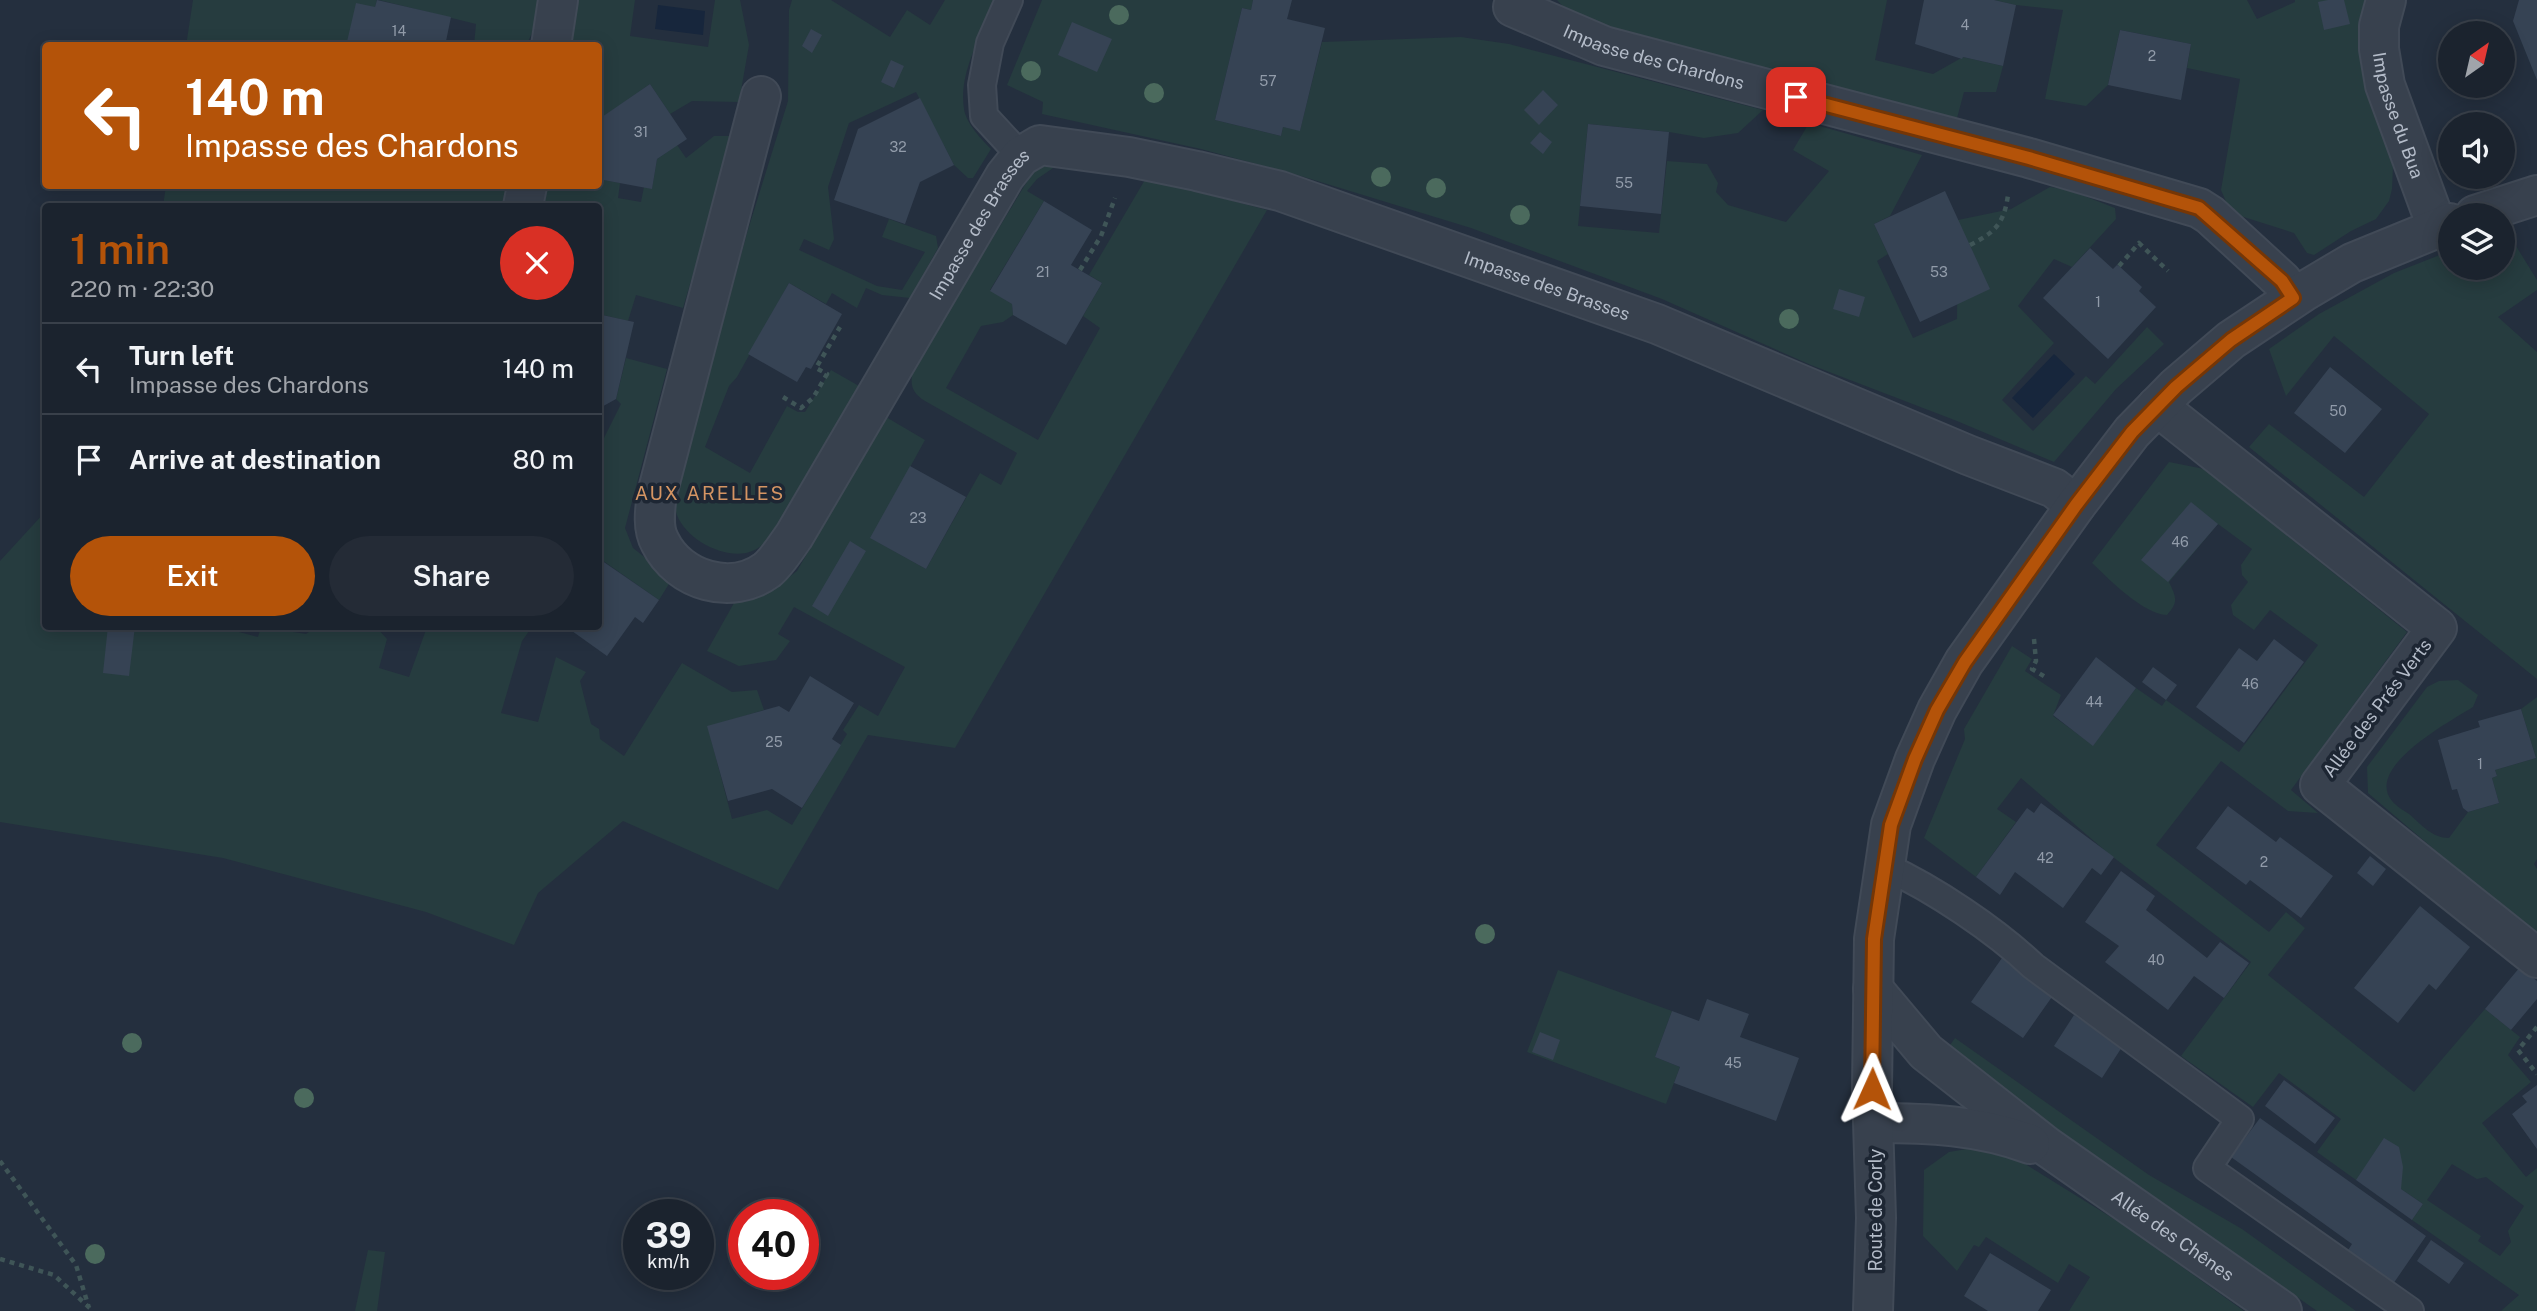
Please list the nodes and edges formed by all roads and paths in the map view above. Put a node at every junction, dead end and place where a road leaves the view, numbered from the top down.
1 (558, 0) edge
2 (1009, 0) edge
3 (2386, 0) edge
4 (1513, 7) dead end
5 (552, 42) edge
6 (761, 96) dead end
7 (1021, 156) junction
8 (2010, 185) dead end
9 (1119, 186) dead end
10 (2537, 195) edge
11 (2512, 203) edge
12 (2438, 213) edge
13 (2438, 227) edge
14 (1970, 245) dead end
15 (2119, 266) dead end
16 (1080, 270) dead end
17 (2168, 271) dead end
18 (2293, 298) junction
19 (840, 327) dead end
20 (783, 397) dead end
21 (2157, 406) junction
22 (2076, 505) junction
23 (2036, 662) dead end
24 (2047, 678) dead end
25 (1886, 867) junction
26 (2537, 958) edge
27 (1873, 989) junction
28 (2537, 1027) edge
29 (2537, 1073) edge
30 (1874, 1123) junction
31 (2064, 1160) junction
32 (0, 1161) edge
33 (0, 1259) edge
34 (91, 1309) edge
35 (1873, 1311) edge
36 (2282, 1311) edge
37 (2410, 1311) edge

1 - 5 street
2 - 7 lane
3 - 12 street, Impasse du Bua
4 - 18 street, Impasse des Chardons
6 - 7 street, Impasse des Brasses
7 - 22 street, Impasse des Brasses
8 - 14 path
9 - 16 path
10 - 11 street
13 - 18 street, Route de Corly
15 - 17 path
18 - 21 street, Route de Corly
19 - 20 path
21 - 22 street, Route de Corly
21 - 26 street, Allée des Prés Verts
22 - 25 street, Route de Corly
23 - 24 path
25 - 27 street, Route de Corly
25 - 37 lane
27 - 30 street, Route de Corly
27 - 31 street, Allée des Chênes
28 - 29 path
30 - 31 street, Allée des Chênes
30 - 35 street, Route de Corly
31 - 36 street, Allée des Chênes
32 - 34 path
33 - 34 path

